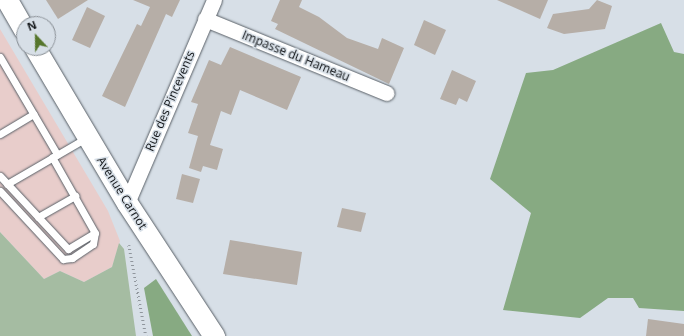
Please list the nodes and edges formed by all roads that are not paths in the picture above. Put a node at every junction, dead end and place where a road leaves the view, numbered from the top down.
1 (7, 0) edge
2 (214, 0) edge
3 (16, 16) edge
4 (205, 19) junction
5 (40, 56) edge
6 (0, 57) edge
7 (386, 93) dead end
8 (33, 114) junction
9 (0, 134) edge
10 (88, 136) junction
11 (55, 156) junction
12 (0, 176) edge
13 (7, 184) junction
14 (0, 191) edge
15 (75, 196) junction
16 (127, 203) junction
17 (38, 217) junction
18 (95, 233) junction
19 (214, 336) edge

1 - 3 main road
2 - 4 street, Rue des Pincevents
4 - 7 street, Impasse du Hameau
4 - 16 street, Rue des Pincevents
5 - 10 main road, Avenue Carnot
6 - 8 lane
8 - 9 lane
8 - 11 lane
10 - 11 lane
10 - 16 main road, Avenue Carnot
11 - 13 lane
11 - 15 lane
12 - 13 lane
13 - 17 lane
14 - 18 lane
15 - 17 lane
15 - 18 lane
16 - 19 main road, Avenue Carnot
17 - 18 lane

